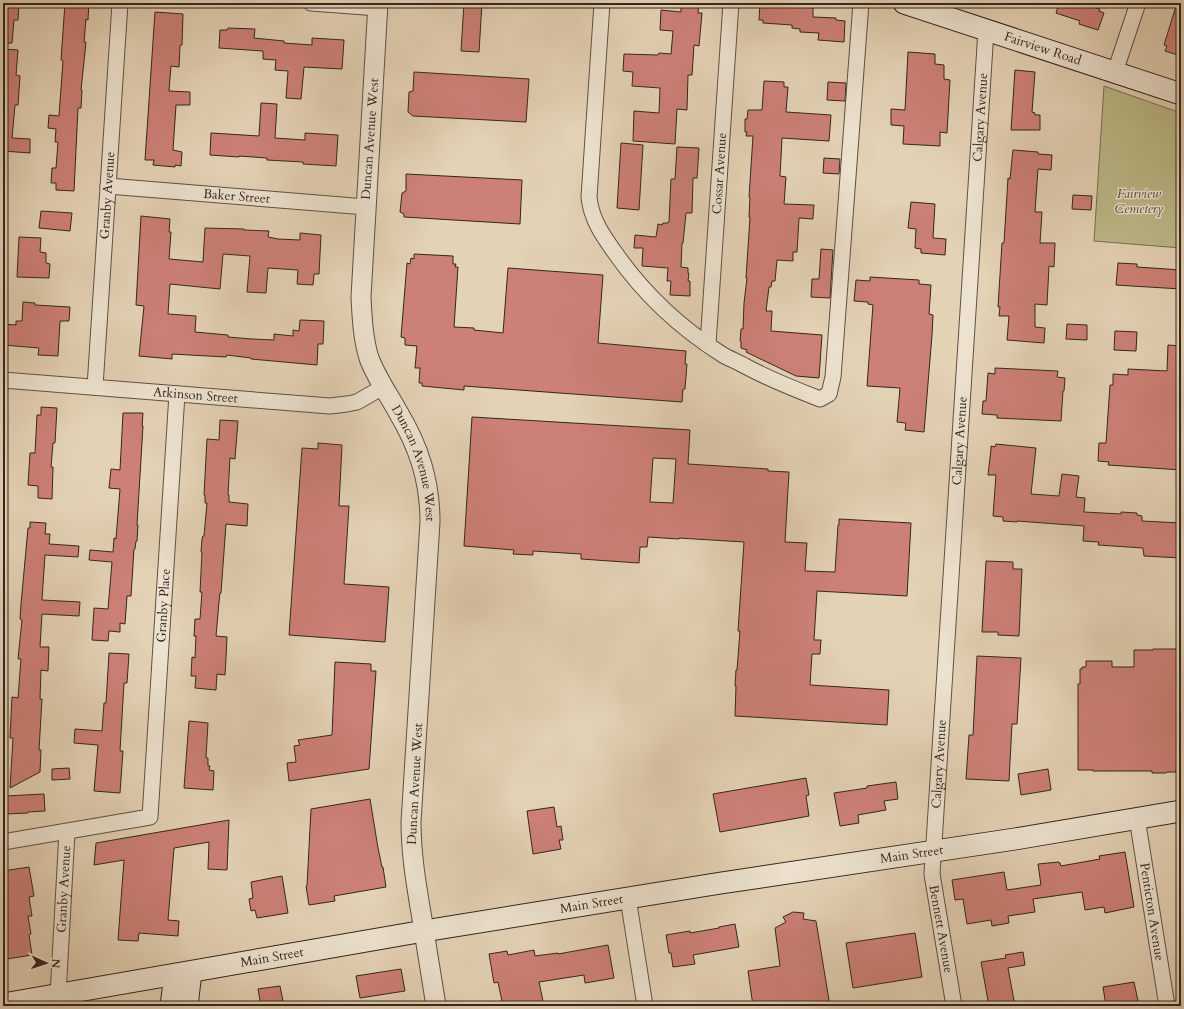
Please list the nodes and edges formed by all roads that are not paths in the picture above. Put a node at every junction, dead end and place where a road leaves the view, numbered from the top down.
1 (120, 3) edge
2 (311, 3) edge
3 (602, 3) edge
4 (731, 3) edge
5 (861, 3) edge
6 (904, 3) edge
7 (1138, 3) edge
8 (378, 6) edge
9 (986, 30) junction
10 (1115, 72) junction
11 (1181, 94) edge
12 (108, 186) junction
13 (366, 207) junction
14 (708, 344) junction
15 (3, 380) edge
16 (383, 386) junction
17 (95, 388) junction
18 (177, 394) junction
19 (1181, 811) edge
20 (1136, 818) junction
21 (67, 832) junction
22 (3, 842) edge
23 (934, 851) junction
24 (628, 898) junction
25 (424, 931) junction
26 (183, 973) junction
27 (58, 995) junction
28 (3, 1004) edge
29 (171, 1006) edge
30 (187, 1006) edge
31 (436, 1006) edge
32 (645, 1006) edge
33 (954, 1006) edge
34 (1167, 1006) edge

1 - 12 street, Granby Avenue
2 - 8 street
3 - 14 street
4 - 14 street, Cossar Avenue
5 - 14 street
6 - 9 main road, Fairview Road
7 - 10 street
8 - 13 street, Duncan Avenue West
9 - 10 main road, Fairview Road
9 - 23 street, Calgary Avenue
10 - 11 main road, Fairview Road
12 - 13 street, Baker Street
12 - 17 street, Granby Avenue
13 - 16 street, Duncan Avenue West
15 - 17 street, Atkinson Street
16 - 18 street, Atkinson Street
16 - 25 street, Duncan Avenue West
17 - 18 street, Atkinson Street
18 - 21 street, Granby Place
19 - 20 main road, Main Street
20 - 23 main road, Main Street
20 - 34 street, Penticton Avenue
21 - 22 street
21 - 27 street, Granby Avenue
23 - 24 main road, Main Street
23 - 33 street, Bennett Avenue
24 - 25 main road, Main Street
24 - 32 street
25 - 26 main road, Main Street
25 - 31 street, Duncan Avenue West
26 - 27 main road, Main Street
26 - 29 main road
26 - 30 main road
27 - 28 main road, Main Street

